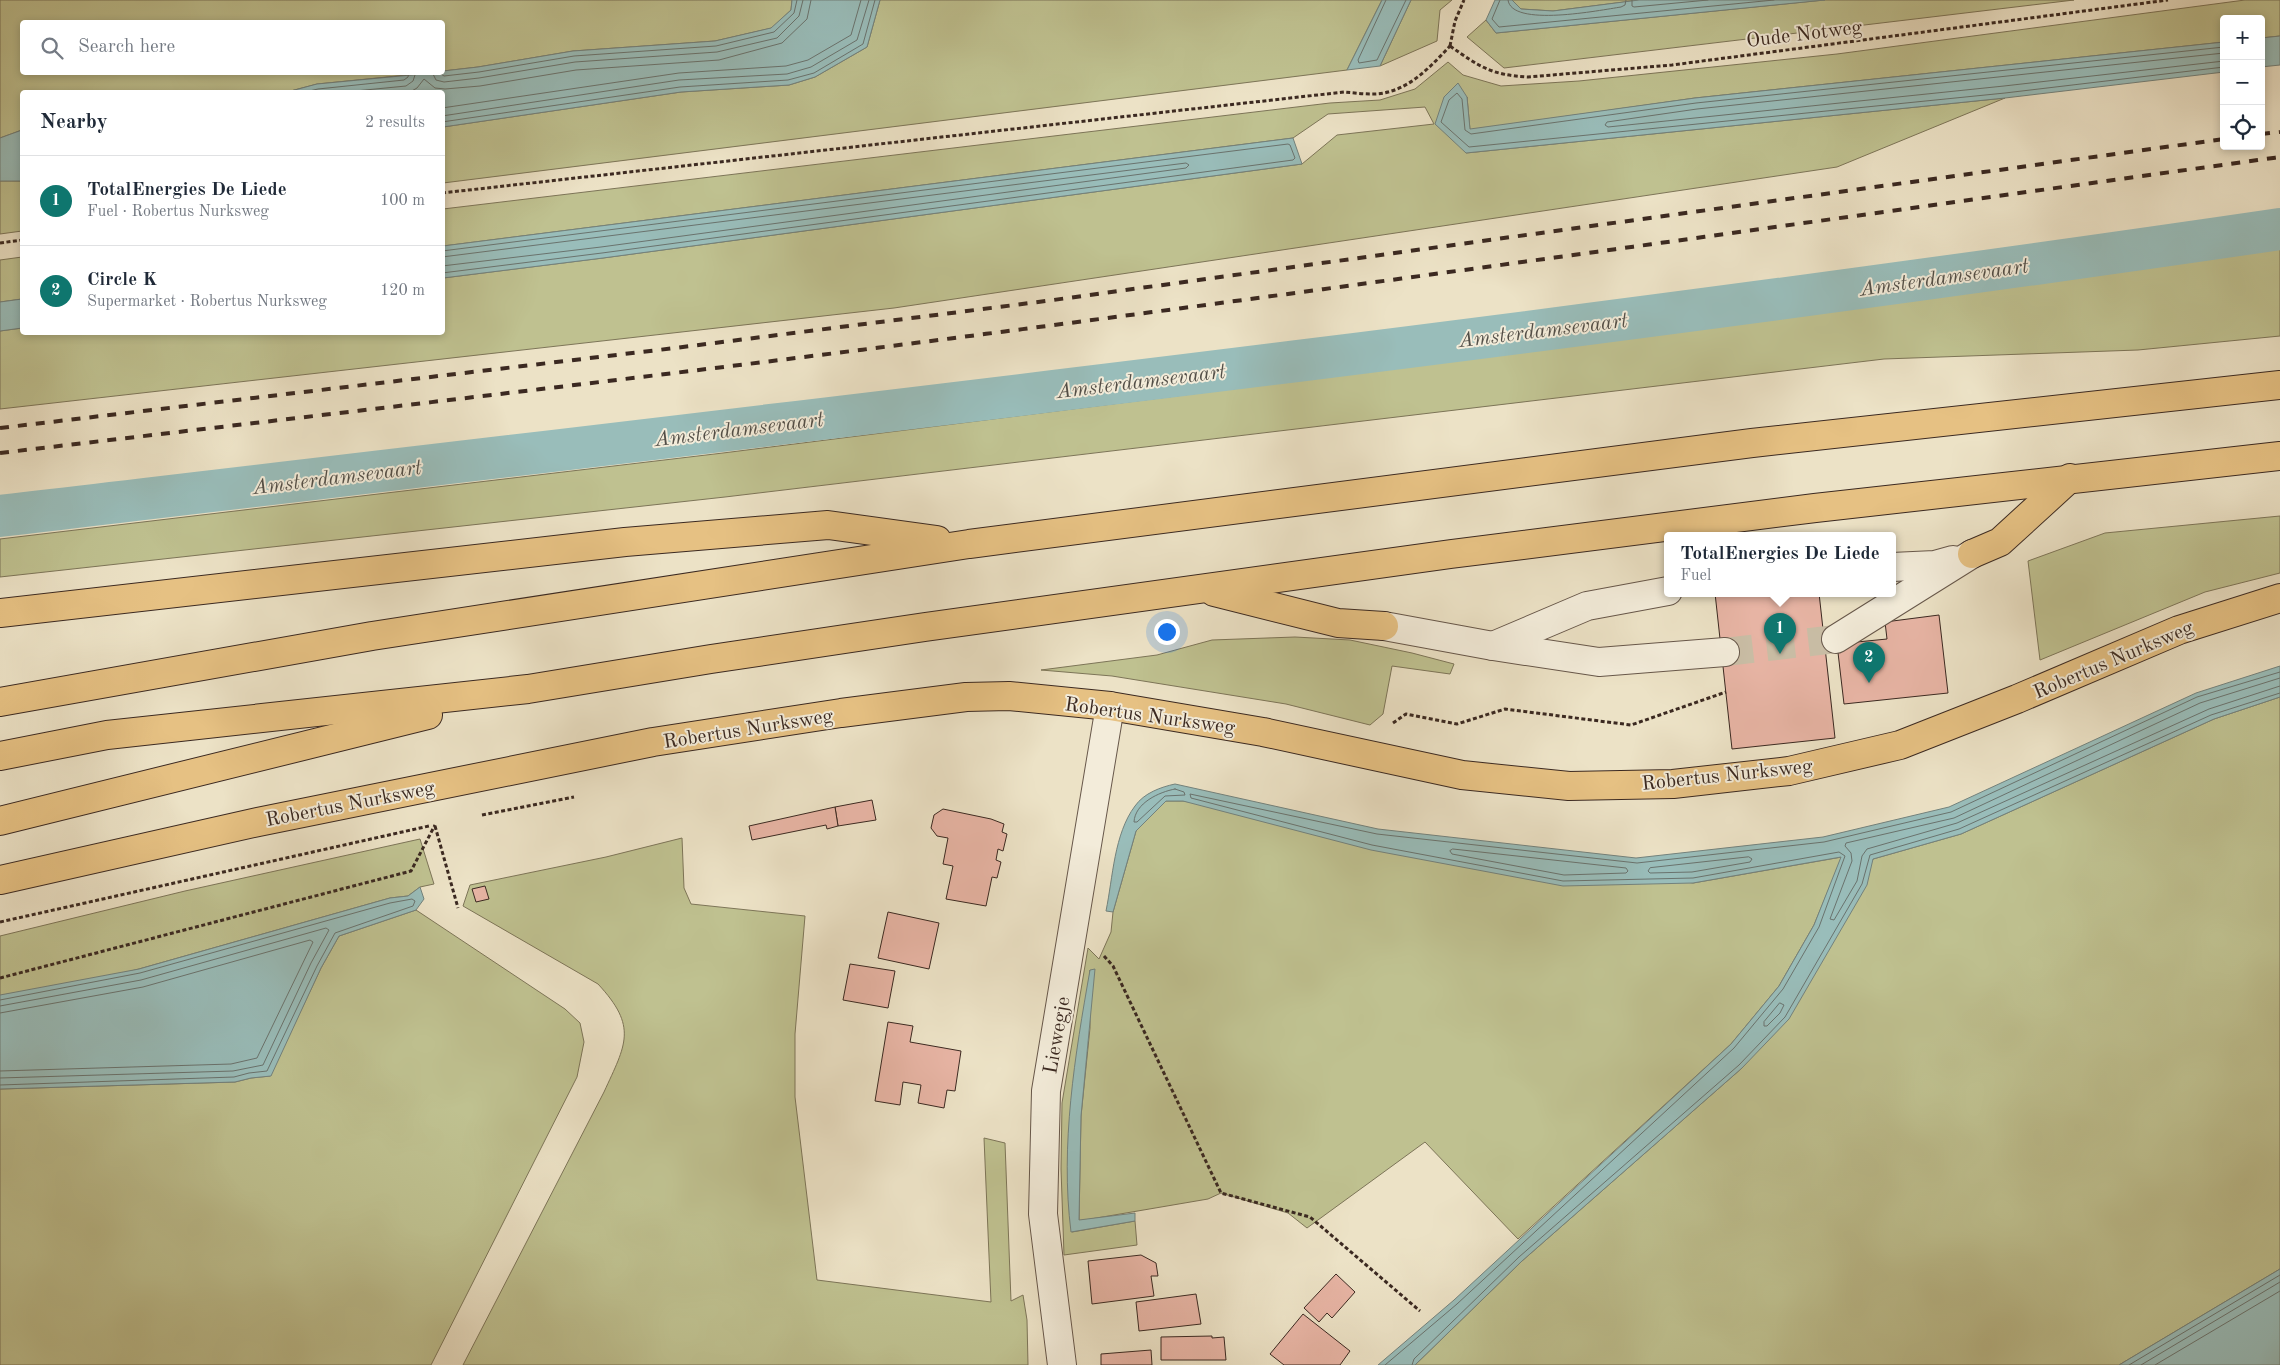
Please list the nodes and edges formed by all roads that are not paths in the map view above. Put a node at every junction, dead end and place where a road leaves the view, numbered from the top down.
1 (2280, 385) edge
2 (2280, 456) edge
3 (2070, 478) junction
4 (968, 544) junction
5 (1972, 554) junction
6 (1896, 567) edge
7 (1200, 588) junction
8 (1664, 592) edge
9 (2280, 598) edge
10 (0, 613) edge
11 (1384, 626) joint
12 (1836, 639) tunnel mouth
13 (1493, 646) junction
14 (1725, 652) tunnel mouth
15 (528, 689) junction
16 (0, 702) edge
17 (1110, 706) junction
18 (3, 756) edge
19 (0, 821) edge
20 (0, 880) edge
21 (1062, 1365) edge

1 - 4 main road
2 - 3 main road
3 - 5 main road
3 - 7 main road
4 - 10 main road
4 - 16 main road
5 - 6 street
5 - 12 street
7 - 11 main road
7 - 15 main road
8 - 13 street
9 - 17 main road, Robertus Nurksweg
11 - 13 street
13 - 14 street
15 - 18 main road
15 - 19 main road
17 - 20 main road, Robertus Nurksweg
17 - 21 street, Liewegje

